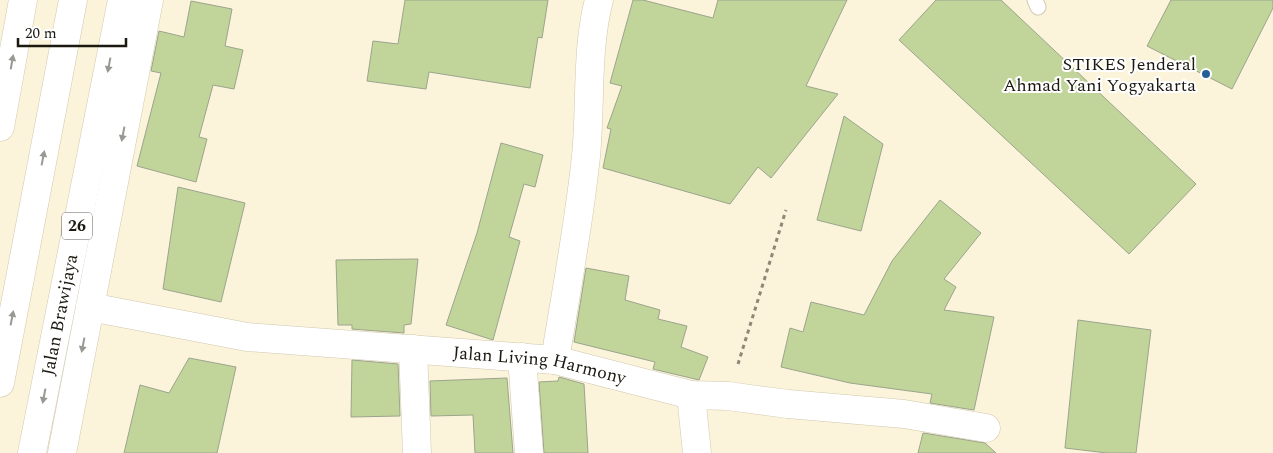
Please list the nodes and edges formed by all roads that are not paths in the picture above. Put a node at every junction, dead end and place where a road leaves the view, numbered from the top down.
1 (23, 0) edge
2 (73, 0) edge
3 (122, 0) edge
4 (148, 0) edge
5 (599, 0) edge
6 (0, 127) edge
7 (90, 307) junction
8 (413, 349) junction
9 (522, 357) junction
10 (555, 360) junction
11 (0, 383) edge
12 (691, 395) junction
13 (986, 428) dead end
14 (32, 453) edge
15 (62, 453) edge
16 (417, 453) edge
17 (529, 453) edge
18 (697, 453) edge

6 -> 1 main road
11 -> 2 main road
3 -> 14 main road, Jalan Brawijaya / 26
4 -> 7 main road
5 - 10 main road
7 - 8 main road, Jalan Living Harmony
7 -> 15 main road
8 - 9 main road, Jalan Living Harmony
8 - 16 main road
9 - 10 main road, Jalan Living Harmony
9 - 17 main road
10 - 12 main road, Jalan Living Harmony
12 - 13 main road, Jalan Living Harmony
12 - 18 main road

